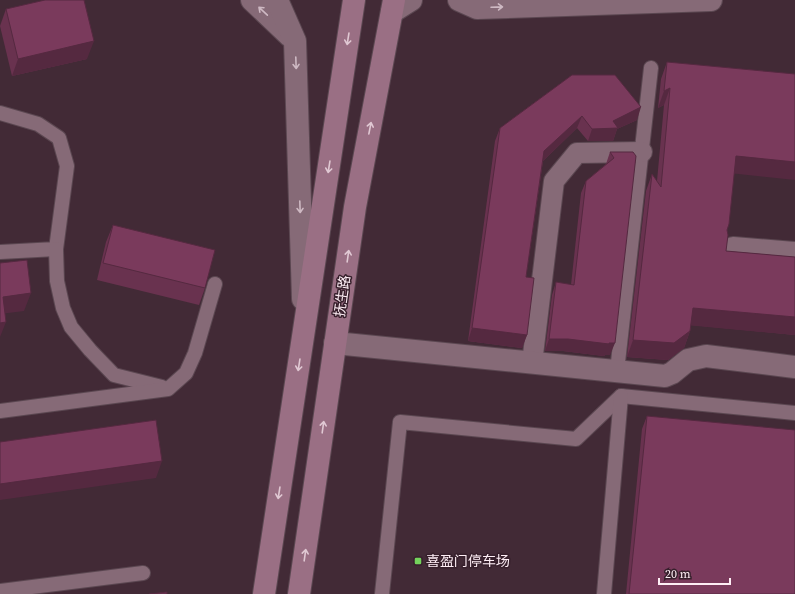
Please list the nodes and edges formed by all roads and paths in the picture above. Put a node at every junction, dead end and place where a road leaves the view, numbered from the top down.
1 (252, 0) edge
2 (278, 0) edge
3 (354, 0) edge
4 (411, 0) edge
5 (460, 0) edge
6 (712, 0) edge
7 (393, 6) edge
8 (295, 41) junction
9 (651, 68) dead end
10 (0, 114) edge
11 (642, 152) junction
12 (733, 248) dead end
13 (56, 249) junction
14 (0, 252) edge
15 (795, 253) edge
16 (215, 284) dead end
17 (304, 332) junction
18 (335, 343) junction
19 (532, 363) junction
20 (795, 367) edge
21 (617, 371) junction
22 (168, 389) junction
23 (621, 396) junction
24 (0, 412) edge
25 (795, 413) edge
26 (144, 573) dead end
27 (0, 592) edge
28 (264, 594) edge
29 (299, 594) edge
30 (382, 594) edge
31 (604, 594) edge

8 -> 1 street
2 - 8 street
3 -> 17 main road
4 - 7 street
5 -> 6 street
18 -> 7 main road, 抚生路
8 -> 17 street
9 - 11 lane
10 - 13 lane
11 - 19 street
11 - 21 lane
12 - 15 street
13 - 14 lane
13 - 22 lane
16 - 22 lane
17 -> 28 main road
18 - 19 street
29 -> 18 main road, 抚生路
19 - 21 street
20 - 21 street
22 - 24 lane
23 - 25 lane
23 - 30 lane
23 - 31 lane
26 - 27 lane

